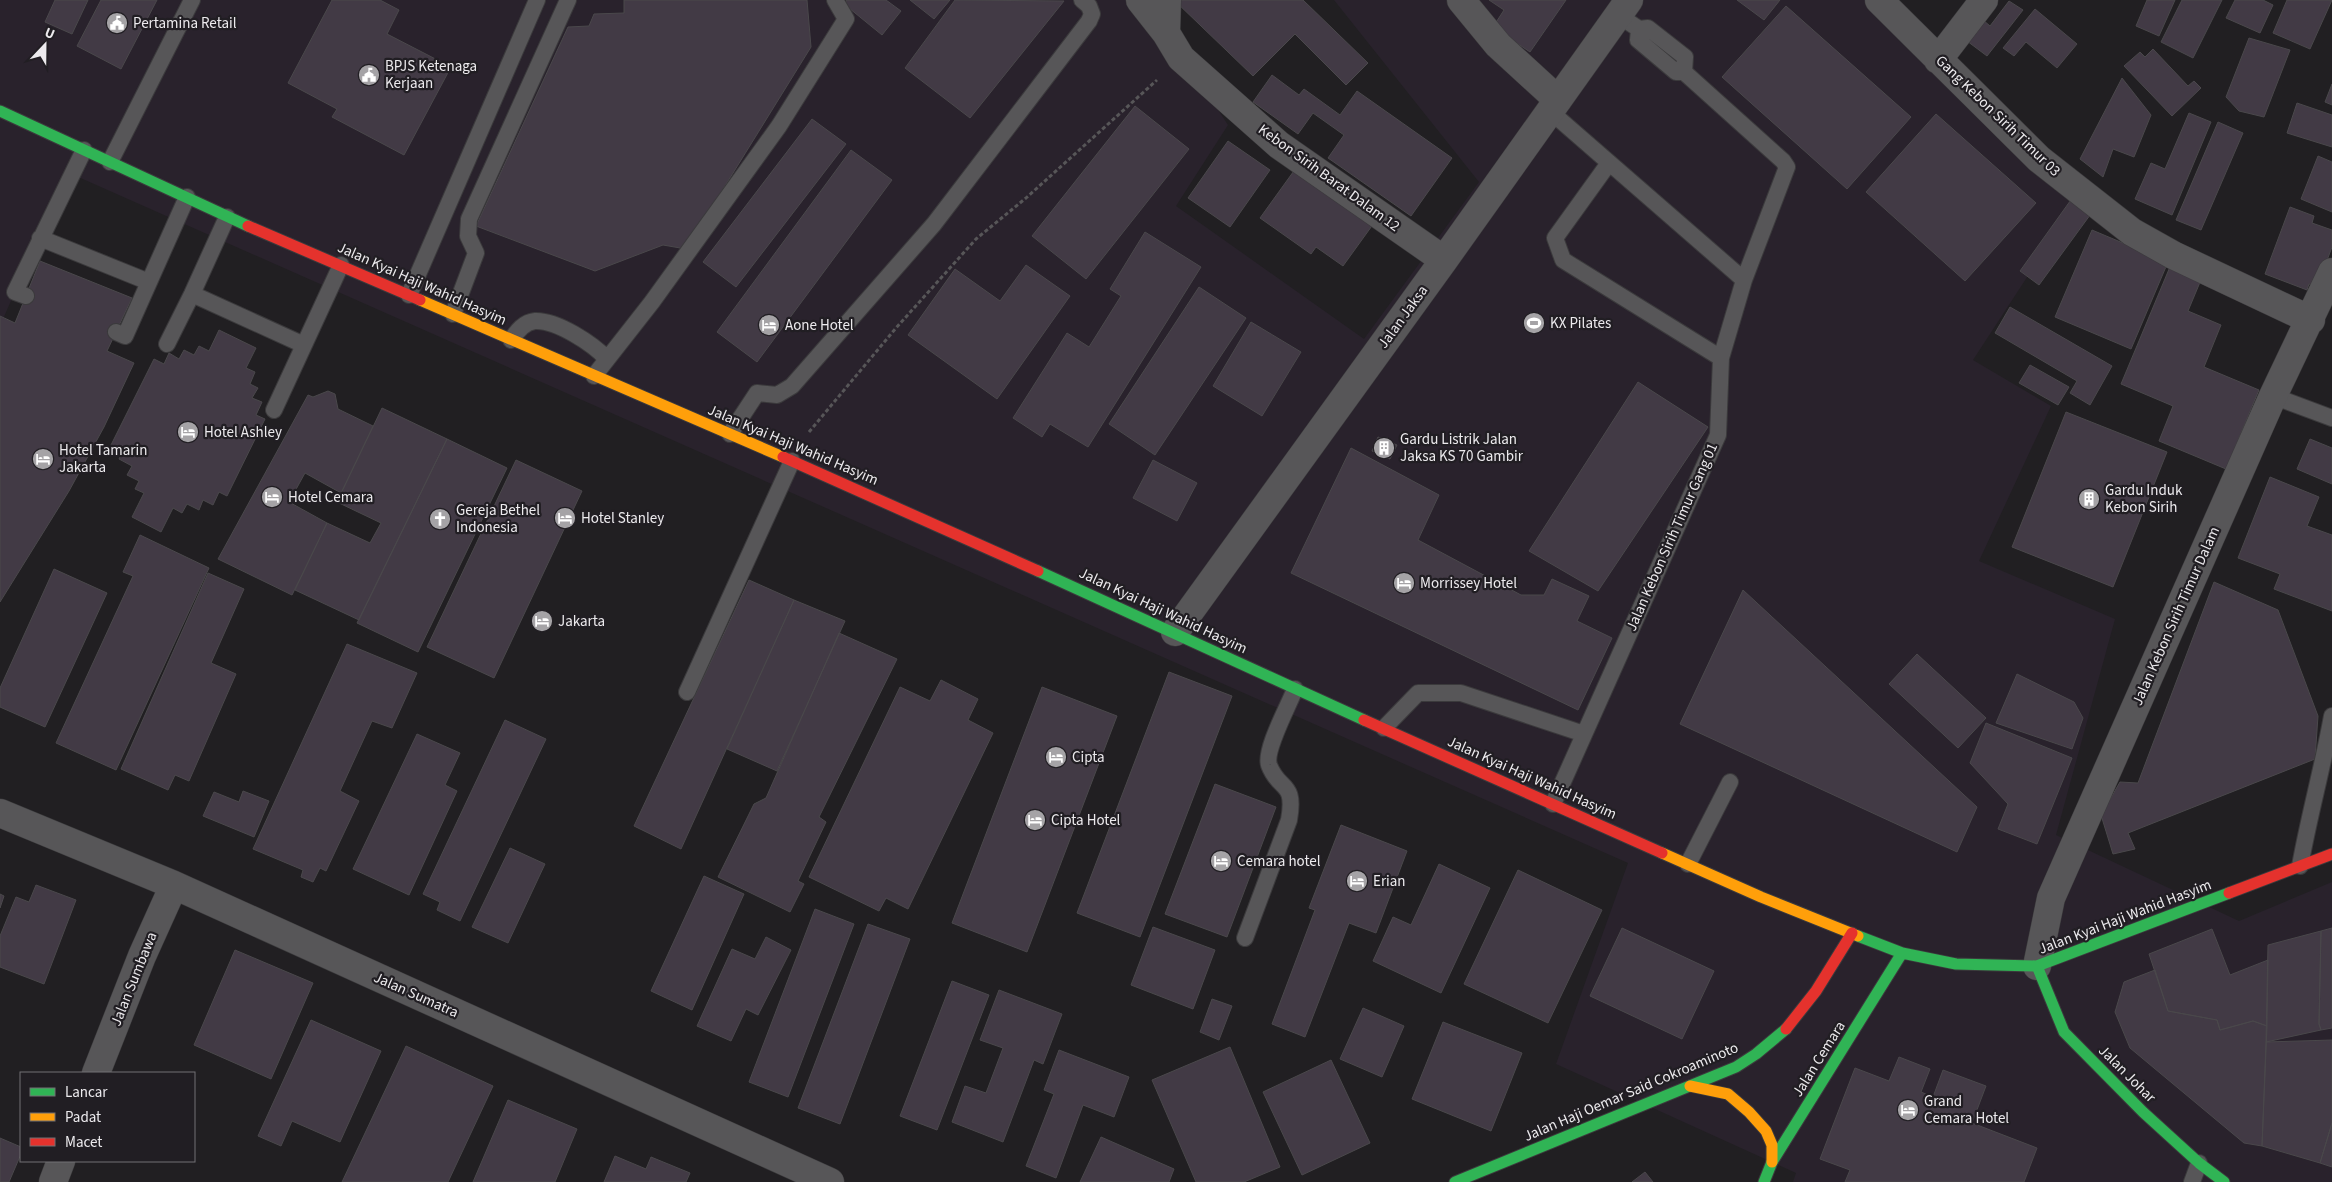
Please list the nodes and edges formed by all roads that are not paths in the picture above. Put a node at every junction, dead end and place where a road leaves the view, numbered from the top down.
1 (192, 0) edge
2 (537, 0) edge
3 (568, 0) edge
4 (835, 0) edge
5 (1082, 0) edge
6 (1140, 0) edge
7 (1167, 0) edge
8 (1460, 0) edge
9 (1879, 0) edge
10 (1984, 0) edge
11 (1629, 14) edge
12 (1166, 33) junction
13 (1938, 60) junction
14 (1554, 106) junction
15 (0, 111) edge
16 (84, 150) junction
17 (110, 162) junction
18 (1610, 163) junction
19 (187, 197) junction
20 (227, 217) junction
21 (40, 238) junction
22 (1444, 260) junction
23 (341, 265) junction
24 (2332, 272) edge
25 (1744, 280) junction
26 (149, 282) junction
27 (192, 294) junction
28 (409, 295) junction
29 (26, 296) dead end
30 (453, 314) junction
31 (2311, 320) junction
32 (116, 332) dead end
33 (511, 340) junction
34 (166, 344) dead end
35 (304, 344) junction
36 (1721, 358) junction
37 (608, 359) junction
38 (594, 376) junction
39 (2273, 396) junction
40 (274, 410) dead end
41 (2332, 418) edge
42 (730, 434) junction
43 (790, 461) junction
44 (1175, 632) junction
45 (1295, 689) junction
46 (687, 692) dead end
47 (2332, 716) edge
48 (1384, 728) junction
49 (1584, 734) junction
50 (1730, 782) dead end
51 (1553, 804) junction
52 (0, 813) edge
53 (2332, 854) edge
54 (1688, 864) junction
55 (2300, 866) junction
56 (174, 885) junction
57 (1852, 933) junction
58 (1245, 938) dead end
59 (1902, 953) junction
60 (2036, 966) junction
61 (96, 1072) edge
62 (1690, 1086) junction
63 (61, 1162) edge
64 (1772, 1162) junction
65 (2199, 1163) junction
66 (53, 1182) edge
67 (830, 1182) edge
68 (1455, 1182) edge
69 (1764, 1182) edge
70 (2192, 1182) edge
71 (2224, 1182) edge

1 - 17 lane
2 - 28 lane
3 - 30 lane
4 - 37 lane
5 - 42 lane
6 - 12 street, Kebon Sirih Barat Dalam 12
7 - 12 street
8 - 14 street
9 - 13 street, Gang Kebon Sirih Timur 03
10 - 13 street
11 - 14 street, Jalan Jaksa
11 - 25 lane, Jalan Kebon Sirih Timur Gang 01
12 - 22 street, Kebon Sirih Barat Dalam 12
13 - 31 street, Gang Kebon Sirih Timur 03
14 - 18 lane
14 - 22 street, Jalan Jaksa
15 - 16 main road, Jalan Kyai Haji Wahid Hasyim
16 - 17 main road, Jalan Kyai Haji Wahid Hasyim
16 - 21 lane
17 - 19 main road, Jalan Kyai Haji Wahid Hasyim
18 - 25 lane
18 - 36 lane
19 - 20 main road, Jalan Kyai Haji Wahid Hasyim
19 - 26 lane
20 - 23 main road, Jalan Kyai Haji Wahid Hasyim
20 - 27 lane
21 - 26 lane
21 - 29 lane
22 - 44 street, Jalan Jaksa
23 - 28 main road, Jalan Kyai Haji Wahid Hasyim
23 - 35 lane
24 - 31 street, Jalan Kebon Sirih Timur Dalam
25 - 36 lane, Jalan Kebon Sirih Timur Gang 01
26 - 32 lane
27 - 34 lane
27 - 35 lane
28 - 30 main road, Jalan Kyai Haji Wahid Hasyim
30 - 33 main road, Jalan Kyai Haji Wahid Hasyim
31 - 39 street, Jalan Kebon Sirih Timur Dalam
33 - 37 lane
33 - 38 main road, Jalan Kyai Haji Wahid Hasyim
35 - 40 lane
36 - 49 lane, Jalan Kebon Sirih Timur Gang 01
37 - 38 lane
38 - 42 main road, Jalan Kyai Haji Wahid Hasyim
39 - 41 lane
39 - 60 street, Jalan Kebon Sirih Timur Dalam
42 - 43 main road, Jalan Kyai Haji Wahid Hasyim
43 - 44 main road, Jalan Kyai Haji Wahid Hasyim
43 - 46 lane
44 - 45 main road, Jalan Kyai Haji Wahid Hasyim
45 - 48 main road, Jalan Kyai Haji Wahid Hasyim
45 - 58 lane
47 - 55 lane
48 - 49 lane
48 - 51 main road, Jalan Kyai Haji Wahid Hasyim
49 - 51 lane, Jalan Kebon Sirih Timur Gang 01
50 - 54 lane
51 - 54 main road, Jalan Kyai Haji Wahid Hasyim
52 - 56 street, Jalan Sumatra
53 - 55 main road, Jalan Kyai Haji Wahid Hasyim
54 - 57 main road, Jalan Kyai Haji Wahid Hasyim
55 - 60 main road, Jalan Kyai Haji Wahid Hasyim
56 - 61 street, Jalan Sumbawa
56 - 67 street, Jalan Sumatra
57 - 59 main road, Jalan Kyai Haji Wahid Hasyim
57 - 62 main road, Jalan Haji Oemar Said Cokroaminoto
59 - 60 main road, Jalan Kyai Haji Wahid Hasyim
59 - 64 main road, Jalan Cemara
60 - 65 main road, Jalan Johar
62 - 64 main road
62 - 68 main road, Jalan Haji Oemar Said Cokroaminoto
63 - 66 street
64 - 69 main road, Jalan Cemara
65 - 70 lane
65 - 71 main road, Jalan Johar

